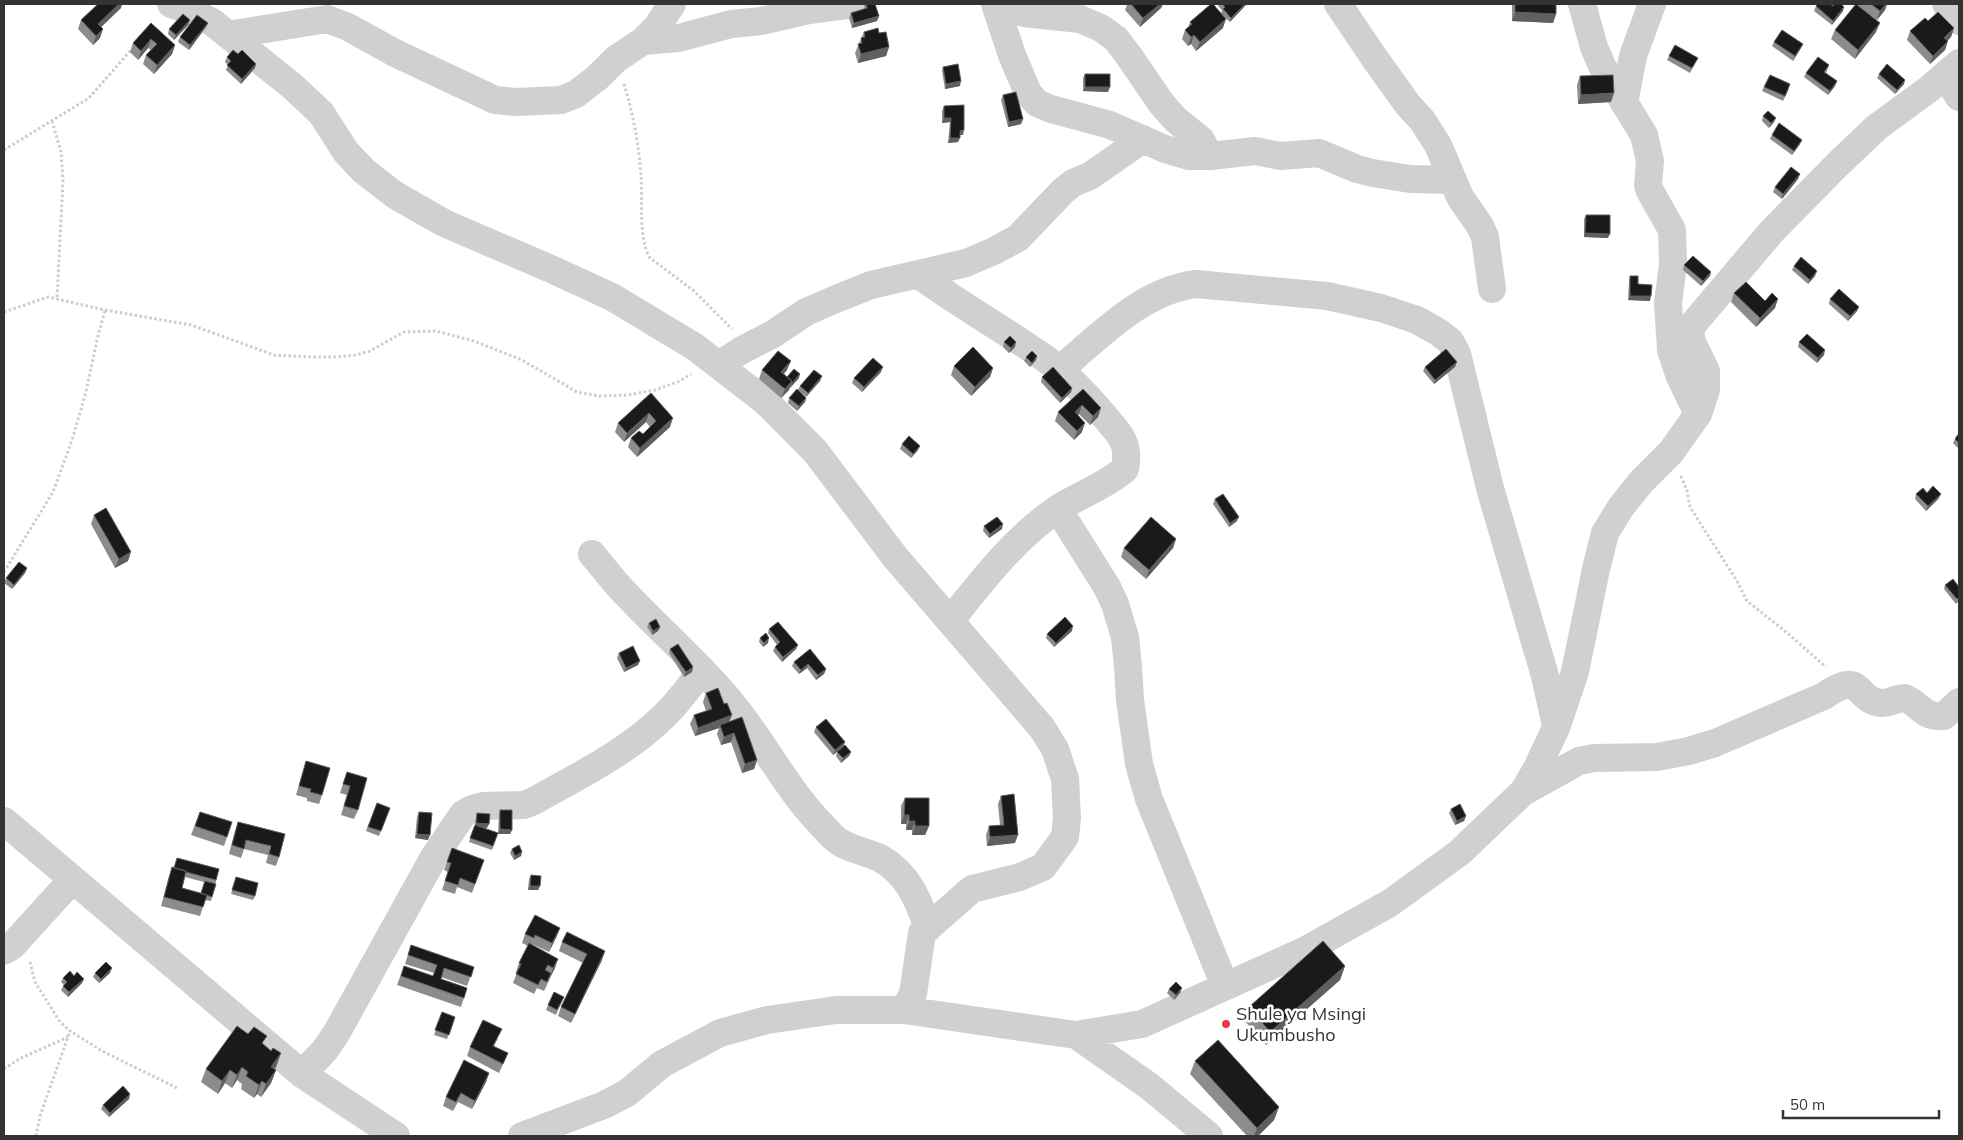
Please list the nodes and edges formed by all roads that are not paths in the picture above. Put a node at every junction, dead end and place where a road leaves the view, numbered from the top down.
1 (171, 4) edge
2 (672, 4) edge
3 (854, 4) edge
4 (1338, 4) edge
5 (1582, 4) edge
6 (1652, 4) edge
7 (1946, 4) edge
8 (1004, 5) edge
9 (1959, 20) edge
10 (228, 35) junction
11 (643, 41) junction
12 (1954, 78) edge
13 (1624, 103) junction
14 (1143, 139) junction
15 (1210, 156) junction
16 (1452, 180) junction
17 (918, 274) junction
18 (1492, 289) dead end
19 (716, 363) junction
20 (1060, 370) junction
21 (1698, 414) junction
22 (1058, 509) junction
23 (592, 554) dead end
24 (950, 621) junction
25 (702, 670) junction
26 (1959, 702) edge
27 (1556, 728) junction
28 (1523, 792) junction
29 (4, 821) edge
30 (72, 880) junction
31 (928, 928) junction
32 (13, 943) edge
33 (1225, 986) junction
34 (904, 1010) junction
35 (1076, 1035) junction
36 (302, 1074) junction
37 (396, 1136) edge
38 (522, 1136) edge
39 (1209, 1136) edge

1 - 10 street
2 - 11 street
3 - 11 street
4 - 16 street
5 - 13 street
6 - 13 street
7 - 9 street
8 - 14 street
8 - 15 street
10 - 11 street
10 - 19 street
12 - 21 street
13 - 21 street
14 - 15 street
14 - 17 street
15 - 16 street
16 - 18 street
17 - 19 street
17 - 20 street
19 - 24 street
20 - 22 street
20 - 27 street
21 - 27 street
22 - 24 street
22 - 33 street
23 - 25 street
24 - 31 street
25 - 31 street
25 - 36 street
26 - 28 street
27 - 28 street
28 - 33 street
29 - 30 street
30 - 32 street
30 - 36 street
31 - 34 street
33 - 35 street
34 - 35 street
34 - 38 street
35 - 39 street
36 - 37 street

